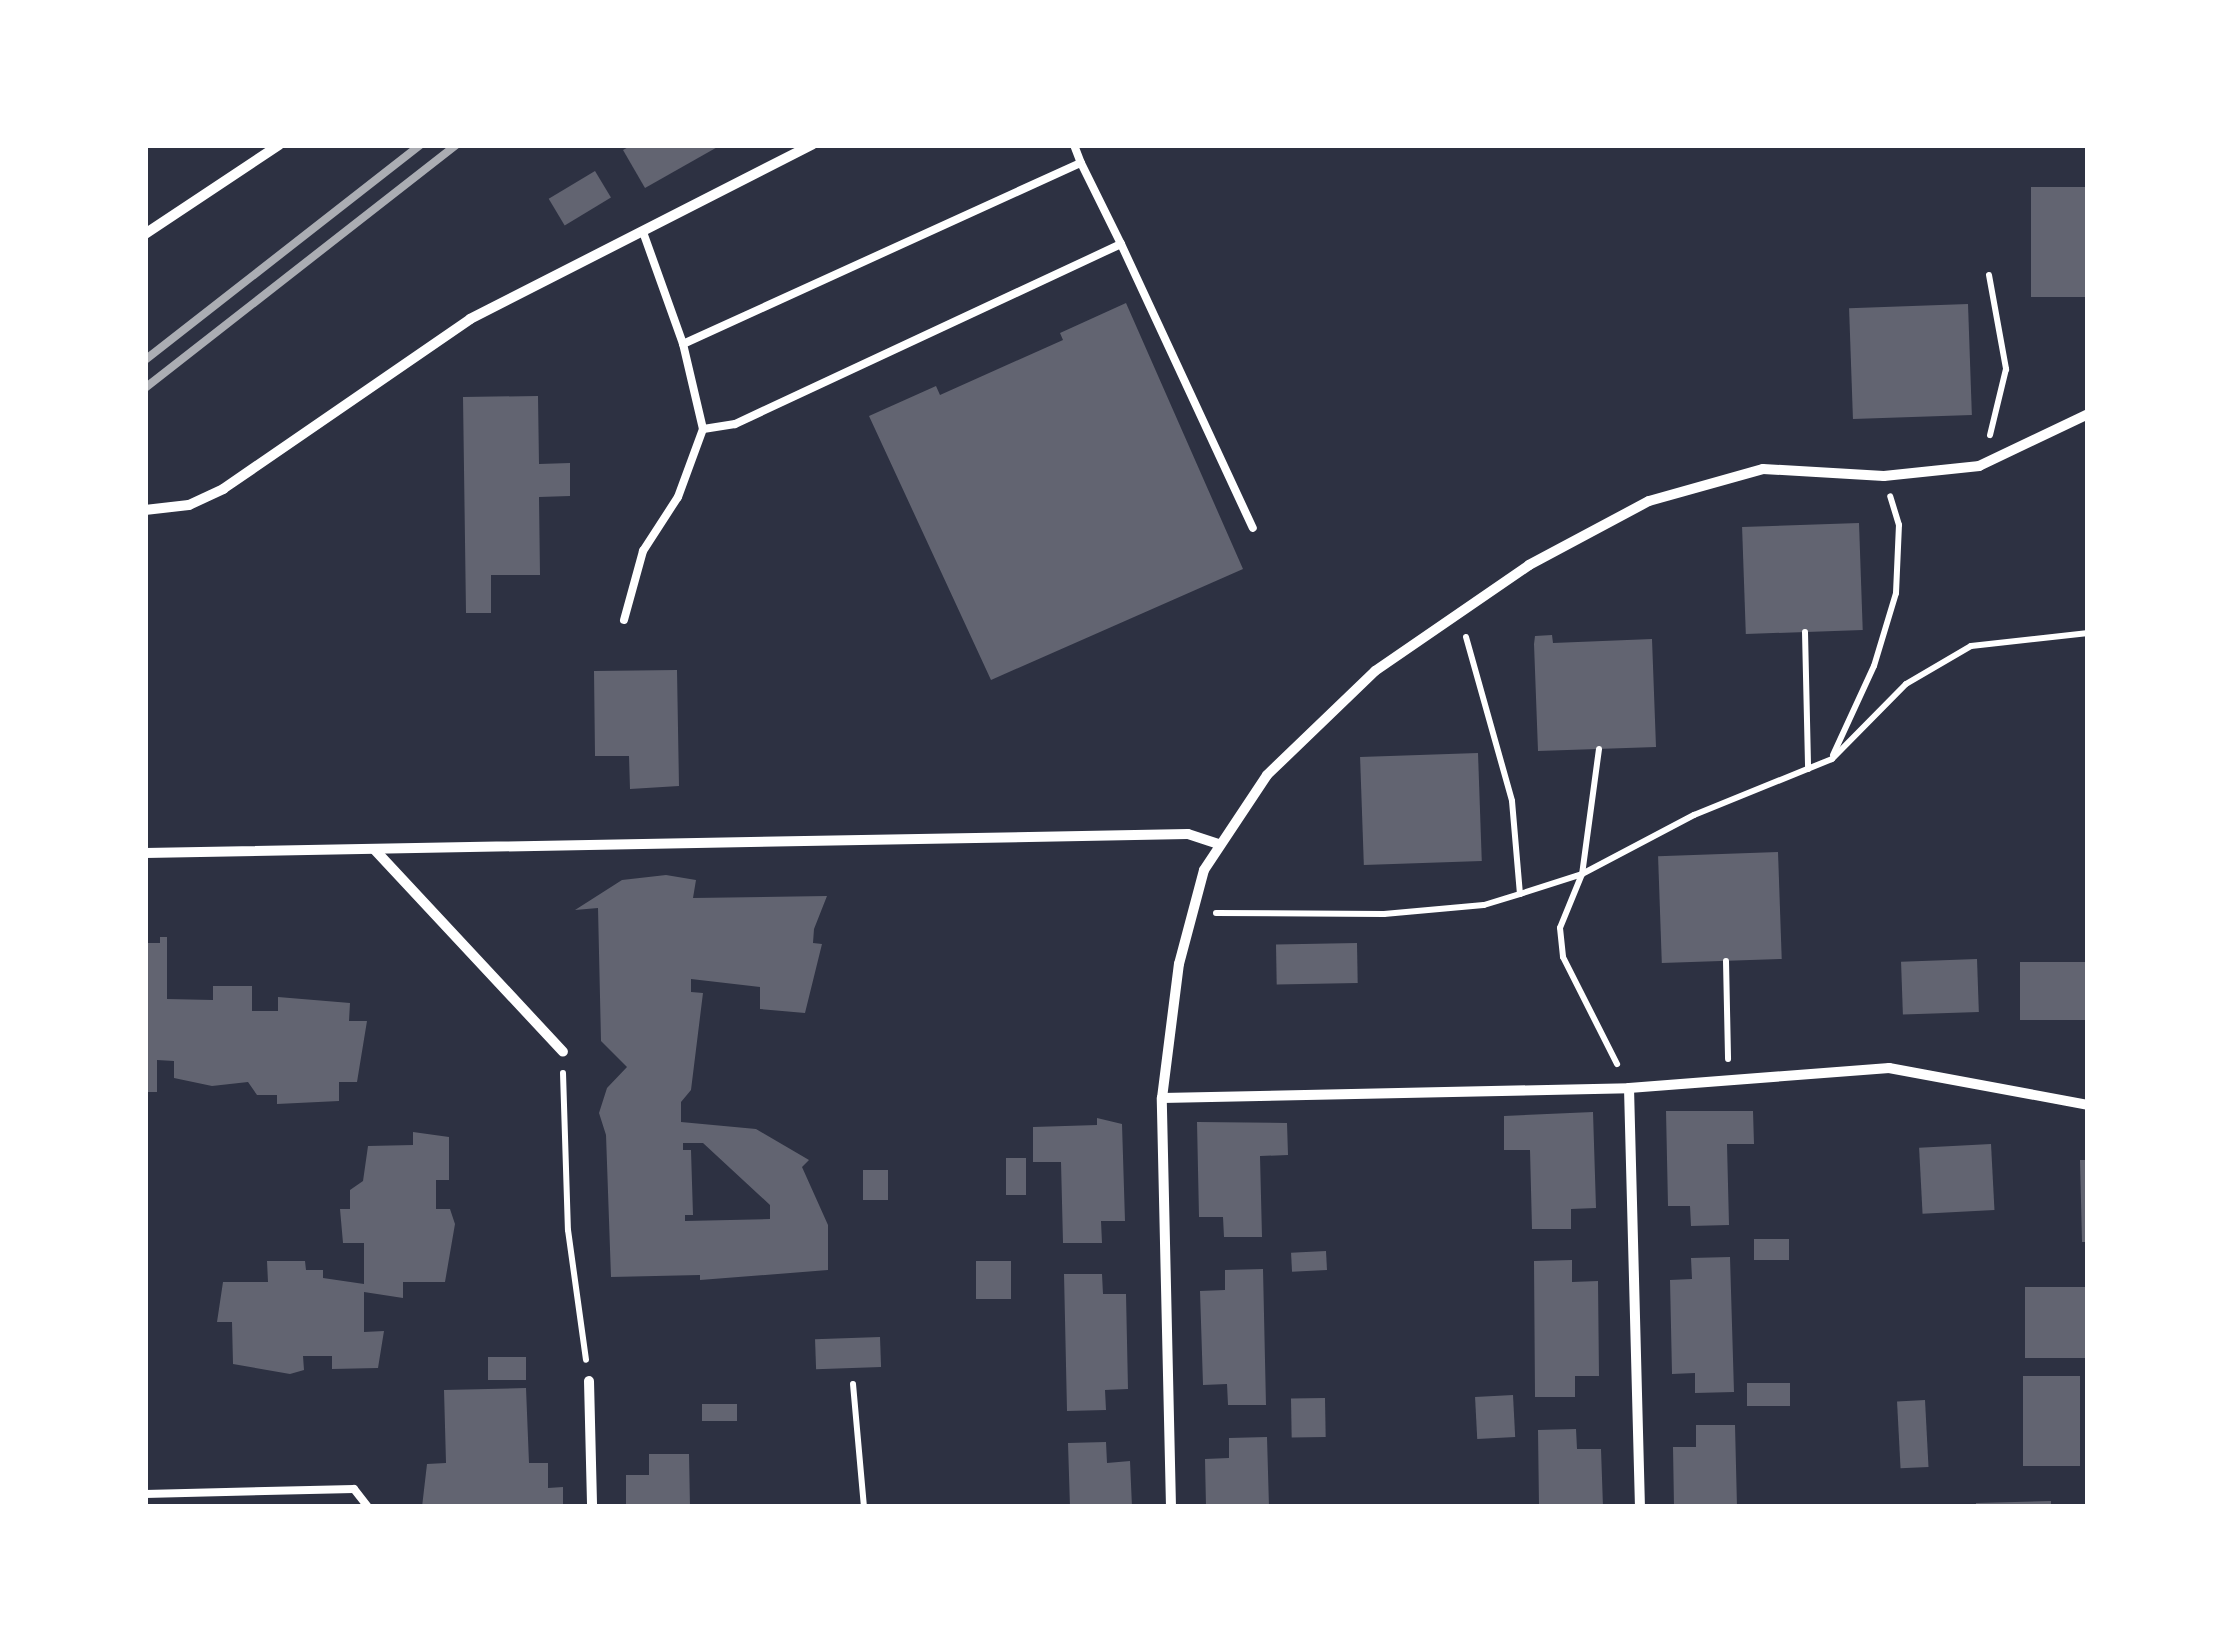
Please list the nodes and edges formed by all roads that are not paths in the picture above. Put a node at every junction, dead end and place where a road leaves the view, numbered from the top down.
1 (278, 145) edge
2 (812, 145) edge
3 (1074, 145) edge
4 (1081, 163) junction
5 (643, 232) junction
6 (145, 234) edge
7 (1120, 244) junction
8 (683, 344) junction
9 (2088, 414) edge
10 (702, 429) junction
11 (145, 510) edge
12 (1253, 528) dead end
13 (624, 620) dead end
14 (1218, 844) junction
15 (374, 849) junction
16 (145, 852) edge
17 (563, 1052) road end
18 (1629, 1088) junction
19 (1162, 1098) junction
20 (2088, 1105) edge
21 (589, 1381) road end
22 (145, 1494) edge
23 (368, 1507) edge
24 (592, 1507) edge
25 (1171, 1507) edge
26 (1640, 1507) edge

1 - 6 street
2 - 5 street
3 - 4 lane
4 - 7 lane
4 - 8 lane
5 - 8 lane
5 - 11 street
7 - 10 lane
7 - 12 lane
8 - 10 lane
9 - 14 street
10 - 13 lane
14 - 15 street
14 - 19 street
15 - 16 street
15 - 17 street
18 - 19 street
18 - 20 street
18 - 26 street
19 - 25 street
21 - 24 street
22 - 23 lane

